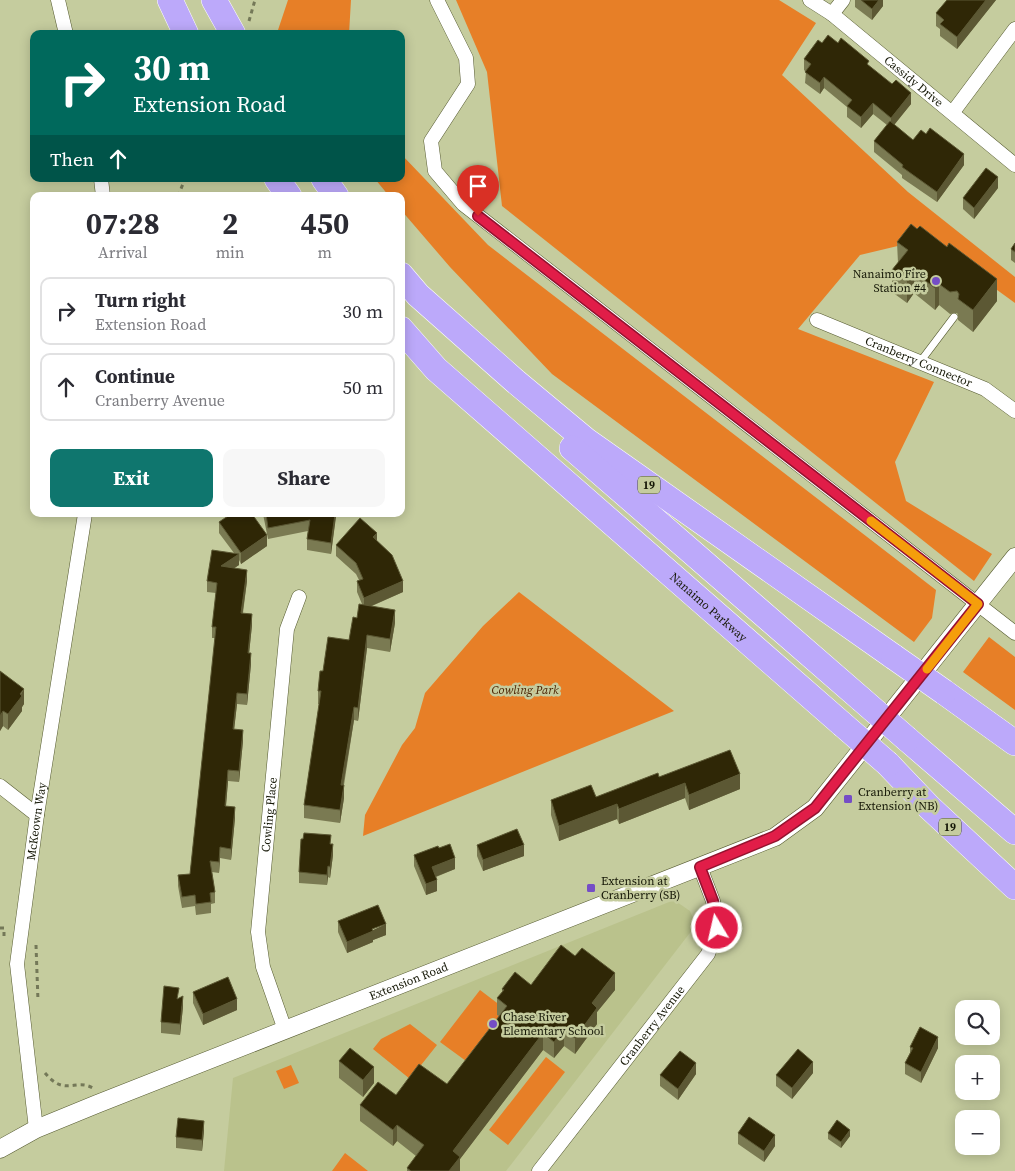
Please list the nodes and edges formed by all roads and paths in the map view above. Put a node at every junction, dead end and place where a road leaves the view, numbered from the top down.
1 (58, 0) edge
2 (170, 0) edge
3 (214, 0) edge
4 (255, 0) edge
5 (437, 0) edge
6 (810, 0) edge
7 (843, 0) edge
8 (832, 14) junction
9 (65, 30) edge
10 (184, 30) edge
11 (239, 30) edge
12 (240, 30) edge
13 (1015, 30) edge
14 (952, 112) junction
15 (1015, 165) edge
16 (405, 280) edge
17 (418, 295) junction
18 (954, 317) dead end
19 (817, 320) dead end
20 (405, 333) edge
21 (920, 362) junction
22 (1015, 411) edge
23 (85, 517) edge
24 (1015, 557) edge
25 (299, 598) dead end
26 (978, 604) junction
27 (1015, 632) edge
28 (1015, 743) edge
29 (888, 764) junction
30 (0, 786) edge
31 (38, 815) junction
32 (1015, 832) edge
33 (1015, 864) edge
34 (700, 867) junction
35 (1015, 887) edge
36 (37, 937) dead end
37 (38, 1008) dead end
38 (285, 1030) junction
39 (42, 1070) dead end
40 (98, 1090) dead end
41 (36, 1129) junction
42 (0, 1148) edge
43 (539, 1171) edge

1 - 9 street
2 - 10 highway
3 - 11 highway
4 - 12 path
5 - 26 street
6 - 8 street, Cassidy Drive
7 - 8 street
8 - 14 street, Cassidy Drive
13 - 14 street
14 - 15 street, Cassidy Drive
16 - 17 highway, 19
17 - 28 highway, 19, bridge
17 - 32 highway, bridge
18 - 21 lane
19 - 21 street, Cranberry Connector
20 - 29 highway, Nanaimo Parkway / 19, bridge
21 - 22 street, Cranberry Connector
23 - 31 street, McKeown Way
24 - 26 street
25 - 38 street, Cowling Place
26 - 27 street
26 - 34 street, Extension Road
29 - 33 highway
29 - 35 highway, Nanaimo Parkway / 19
30 - 31 street
31 - 41 street, McKeown Way
34 - 38 street, Extension Road
34 - 43 street, Cranberry Avenue
36 - 37 path
38 - 41 street, Extension Road
39 - 40 path
41 - 42 street, Extension Road

